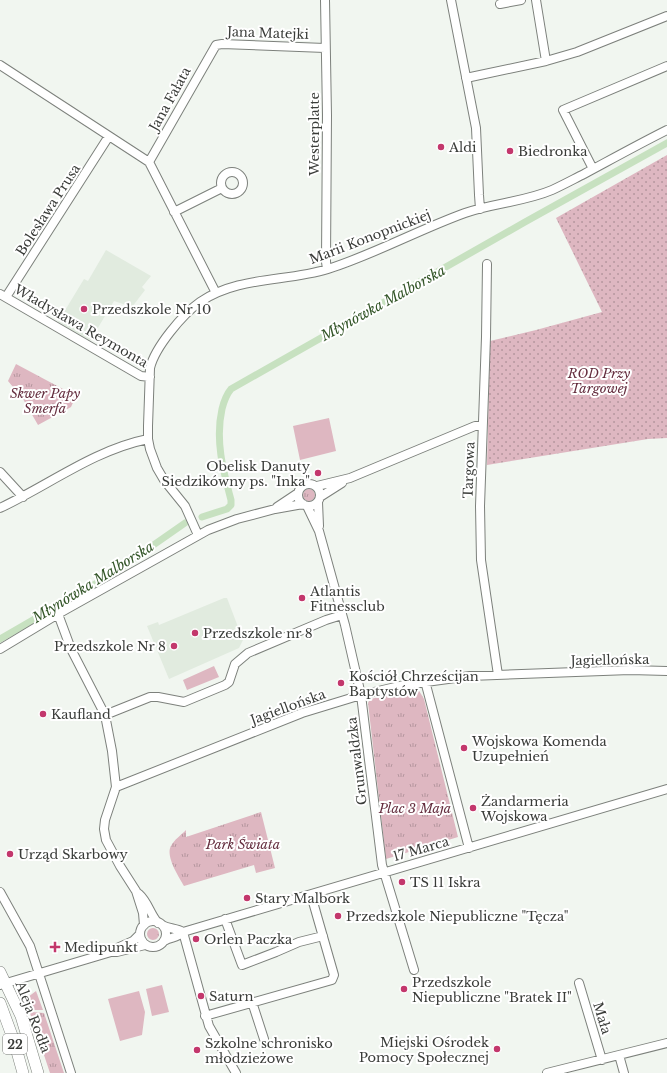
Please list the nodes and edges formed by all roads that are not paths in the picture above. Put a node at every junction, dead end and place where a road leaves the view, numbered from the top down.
1 (325, 0) edge
2 (451, 0) edge
3 (521, 0) edge
4 (536, 0) edge
5 (500, 4) dead end
6 (667, 16) edge
7 (213, 48) joint
8 (325, 48) junction
9 (546, 61) junction
10 (0, 65) edge
11 (667, 66) edge
12 (466, 78) junction
13 (667, 130) edge
14 (110, 136) junction
15 (149, 162) junction
16 (593, 169) junction
17 (222, 188) dead end
18 (480, 209) junction
19 (174, 212) junction
20 (487, 264) dead end
21 (327, 269) junction
22 (216, 293) junction
23 (3, 296) edge
24 (150, 377) junction
25 (482, 426) junction
26 (148, 439) junction
27 (0, 472) edge
28 (350, 478) junction
29 (317, 486) junction
30 (298, 493) junction
31 (23, 497) junction
32 (319, 500) junction
33 (305, 505) junction
34 (0, 508) edge
35 (275, 509) junction
36 (319, 531) junction
37 (198, 535) junction
38 (58, 614) junction
39 (342, 615) junction
40 (0, 649) edge
41 (667, 671) edge
42 (498, 675) junction
43 (426, 681) junction
44 (361, 695) junction
45 (105, 715) junction
46 (116, 787) junction
47 (666, 790) edge
48 (469, 848) junction
49 (384, 872) junction
50 (136, 891) junction
51 (0, 892) edge
52 (311, 895) junction
53 (225, 919) junction
54 (160, 924) junction
55 (144, 925) junction
56 (183, 932) junction
57 (140, 934) junction
58 (323, 936) junction
59 (164, 941) junction
60 (145, 945) junction
61 (112, 952) junction
62 (414, 970) dead end
63 (0, 972) edge
64 (40, 973) junction
65 (21, 978) junction
66 (579, 983) dead end
67 (3, 984) edge
68 (252, 1002) junction
69 (0, 1003) edge
70 (205, 1016) junction
71 (264, 1039) dead end
72 (667, 1043) edge
73 (619, 1055) junction
74 (602, 1060) junction
75 (23, 1073) edge
76 (38, 1073) edge
77 (71, 1073) edge
78 (236, 1073) edge
79 (547, 1073) edge
80 (624, 1073) edge

1 - 8 street, Westerplatte
2 - 12 street
3 - 5 street
4 - 9 street
6 - 9 street
7 - 8 street, Jana Matejki
7 - 15 street, Jana Fałata
8 - 21 street, Westerplatte
9 - 12 street
10 - 14 street
11 - 16 street
12 - 18 street
13 - 16 street, Marii Konopnickiej
14 - 15 street
14 - 23 street, Bolesława Prusa
15 - 19 street
16 - 18 street, Marii Konopnickiej
17 - 19 street
18 - 21 street, Marii Konopnickiej
19 - 22 street
20 - 25 street, Targowa
21 - 22 street, Marii Konopnickiej
22 - 24 street, Marii Konopnickiej
23 - 24 street, Władysława Reymonta
24 - 26 street, Marii Konopnickiej
25 - 28 street
25 - 42 street, Targowa
26 - 31 street
26 - 37 street, Marii Konopnickiej
27 - 31 street
28 - 29 street
28 - 32 street
29 - 30 street
29 - 32 street
30 - 33 street
30 - 35 street
31 - 34 street
32 - 33 street
32 - 36 street, Grunwaldzka
33 - 35 street
33 - 36 street, Grunwaldzka
35 - 37 street
36 - 39 street, Grunwaldzka
37 - 38 street
38 - 40 street
38 - 45 street
39 - 44 street, Grunwaldzka
39 - 45 street
41 - 42 street, Jagiellońska
42 - 43 street, Jagiellońska
43 - 44 street, Jagiellońska
43 - 48 street
44 - 46 street, Jagiellońska
44 - 49 street, Grunwaldzka
45 - 46 street
46 - 50 street
47 - 48 street, 17 Marca
48 - 49 street, 17 Marca
49 - 52 street, 17 Marca
49 - 62 street, Grunwaldzka
50 - 54 street
50 - 55 street
51 - 64 street
52 - 53 street, 17 Marca
52 - 58 street
53 - 56 street, 17 Marca
53 - 58 street
54 - 55 street
54 - 56 street
54 - 59 street
55 - 57 street
56 - 59 street, 17 Marca
56 - 70 street
57 - 60 street
57 - 61 street
58 - 68 street
59 - 60 street
60 - 61 street
61 - 64 street
63 - 65 street
63 - 67 main road, Aleja Rodła / 22
64 - 65 street
64 - 77 street
65 - 67 street
66 - 74 street, Mała
67 - 76 main road, Aleja Rodła / 22
68 - 70 street
68 - 71 street
69 - 75 main road, Aleja Rodła / 22
70 - 78 street
72 - 73 street
73 - 74 street
73 - 80 street
74 - 79 street

